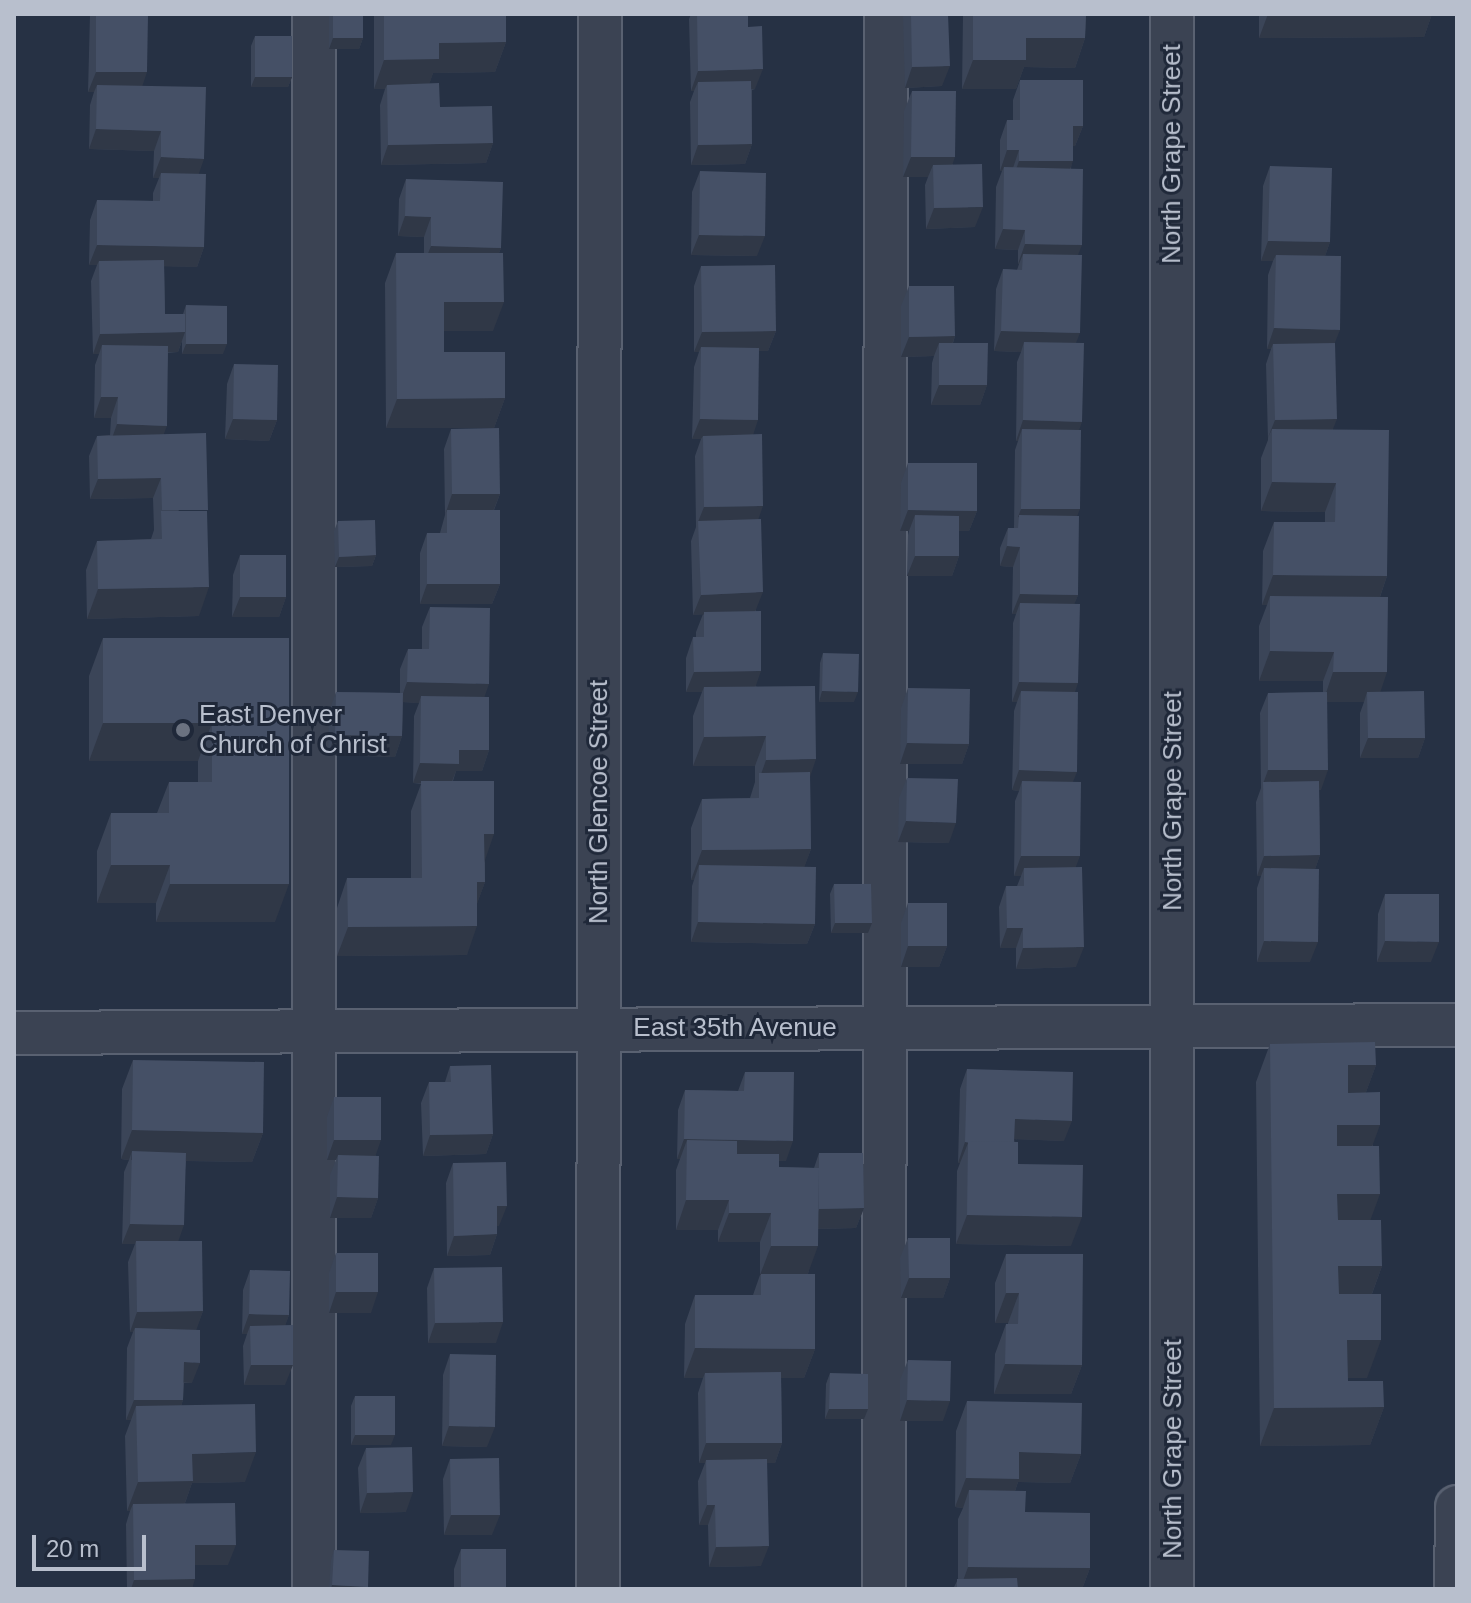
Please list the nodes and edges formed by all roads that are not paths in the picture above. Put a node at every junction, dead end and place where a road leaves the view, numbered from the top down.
1 (314, 14) edge
2 (600, 14) edge
3 (886, 14) edge
4 (1172, 14) edge
5 (1457, 1025) edge
6 (886, 1027) junction
7 (1173, 1027) junction
8 (598, 1029) junction
9 (313, 1030) junction
10 (14, 1033) edge
11 (1457, 1507) edge
12 (314, 1589) edge
13 (598, 1589) edge
14 (884, 1589) edge
15 (1172, 1589) edge
16 (1456, 1589) edge

1 - 9 street
2 - 8 street, North Glencoe Street
3 - 6 street
4 - 7 street, North Grape Street
5 - 7 street, East 35th Avenue
6 - 7 street, East 35th Avenue
6 - 8 street, East 35th Avenue
6 - 14 street
7 - 15 street, North Grape Street
8 - 9 street, East 35th Avenue
8 - 13 street, North Glencoe Street
9 - 10 street, East 35th Avenue
9 - 12 street
11 - 16 street

